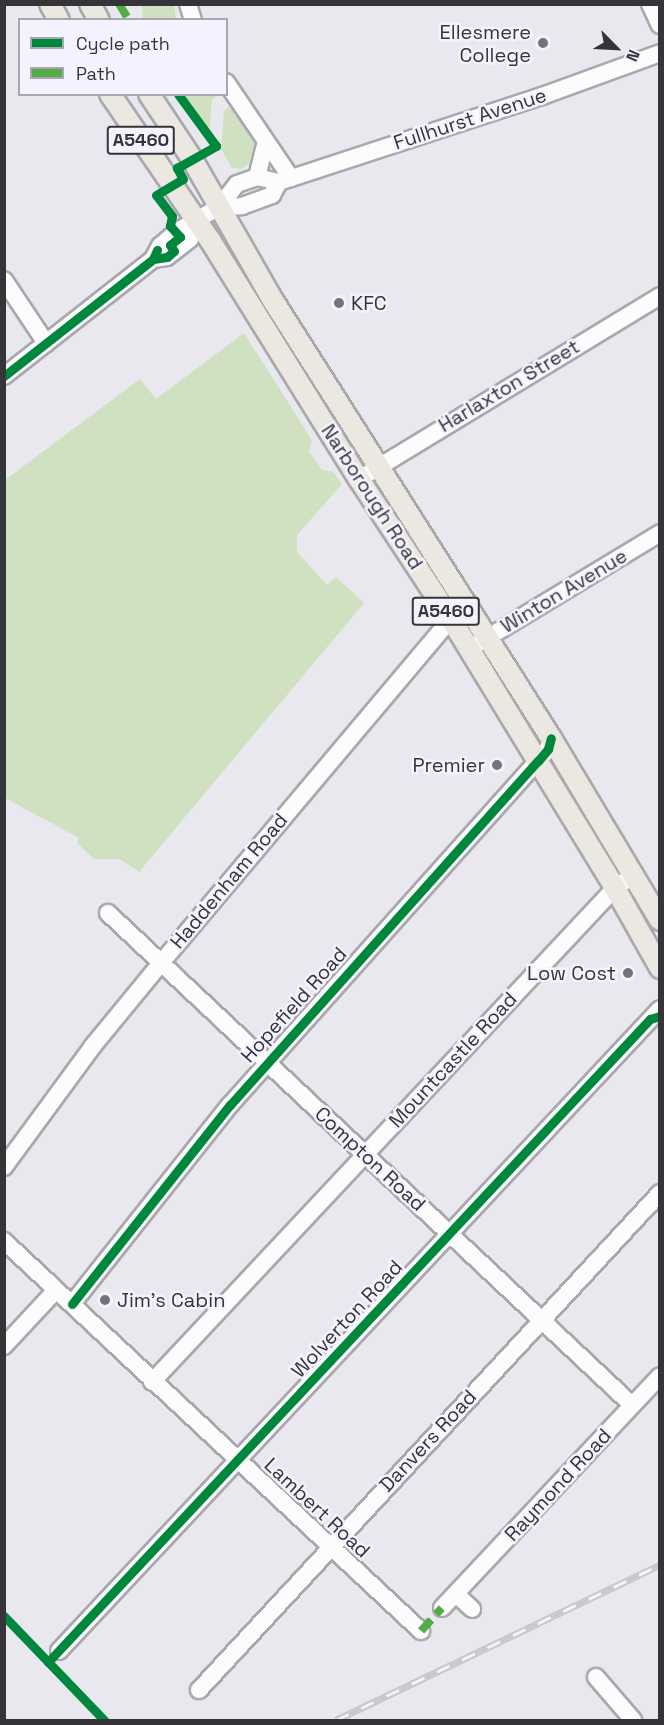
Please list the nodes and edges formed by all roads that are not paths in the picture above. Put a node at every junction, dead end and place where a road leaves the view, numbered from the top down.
1 (50, 4) edge
2 (90, 4) edge
3 (650, 4) edge
4 (58, 18) edge
5 (98, 18) edge
6 (660, 25) edge
7 (660, 53) edge
8 (228, 85) edge
9 (111, 96) edge
10 (150, 96) edge
11 (267, 142) junction
12 (257, 177) junction
13 (285, 180) junction
14 (219, 207) junction
15 (197, 221) junction
16 (4, 280) edge
17 (660, 296) edge
18 (46, 343) junction
19 (4, 376) edge
20 (378, 467) junction
21 (359, 479) junction
22 (660, 533) edge
23 (466, 606) junction
24 (451, 619) junction
25 (487, 637) junction
26 (469, 649) junction
27 (551, 738) junction
28 (538, 761) junction
29 (634, 874) junction
30 (615, 888) junction
31 (108, 914) dead end
32 (660, 920) edge
33 (161, 963) junction
34 (660, 968) edge
35 (660, 1009) edge
36 (267, 1062) junction
37 (365, 1154) junction
38 (4, 1167) edge
39 (660, 1193) edge
40 (450, 1234) junction
41 (4, 1241) edge
42 (56, 1290) junction
43 (72, 1304) junction
44 (541, 1320) junction
45 (4, 1346) edge
46 (660, 1376) edge
47 (152, 1382) junction
48 (632, 1405) junction
49 (240, 1460) junction
50 (331, 1546) junction
51 (456, 1594) junction
52 (442, 1608) dead end
53 (472, 1609) dead end
54 (421, 1631) dead end
55 (59, 1651) dead end
56 (596, 1677) dead end
57 (199, 1689) dead end
58 (633, 1720) edge

1 - 4 main road
2 - 5 main road
3 - 6 street
7 - 13 street, Fullhurst Avenue
8 - 11 street
9 - 15 main road, Narborough Road / A5460
10 - 14 main road, Narborough Road / A5460
11 - 12 street
11 - 13 street
12 - 13 street
12 - 14 street, Fullhurst Avenue
13 - 14 street, Fullhurst Avenue
14 - 15 street, Fullhurst Avenue
14 - 20 main road, Narborough Road / A5460
15 - 18 street, Fullhurst Avenue
15 - 21 main road, Narborough Road / A5460
16 - 18 street
17 - 20 street, Harlaxton Street
18 - 19 street, Fullhurst Avenue
20 - 21 street, Harlaxton Street
20 - 23 main road, Narborough Road / A5460
21 - 24 main road, Narborough Road / A5460
22 - 25 street, Winton Avenue
23 - 24 street, Haddenham Road
23 - 25 main road, Narborough Road / A5460
24 - 26 main road, Narborough Road / A5460
24 - 33 street, Haddenham Road
25 - 26 street, Winton Avenue
25 - 27 main road, Narborough Road / A5460
26 - 28 main road, Narborough Road / A5460
27 - 28 street, Hopefield Road
27 - 29 main road, Narborough Road / A5460
28 - 30 main road, Narborough Road / A5460
28 - 36 street, Hopefield Road
29 - 30 street, Mountcastle Road
29 - 32 main road, Narborough Road / A5460
30 - 34 main road, Narborough Road / A5460
30 - 37 street, Mountcastle Road
31 - 33 street, Compton Road
33 - 36 street, Compton Road
33 - 38 street, Haddenham Road
35 - 40 street, Wolverton Road
36 - 37 street, Compton Road
36 - 43 street, Hopefield Road
37 - 40 street, Compton Road
37 - 47 street, Mountcastle Road
39 - 44 street, Danvers Road
40 - 44 street, Compton Road
40 - 49 street, Wolverton Road
41 - 42 street, Lambert Road
42 - 43 street, Lambert Road
42 - 45 street
43 - 47 street, Lambert Road
44 - 48 street, Compton Road
44 - 50 street, Danvers Road
46 - 48 street, Raymond Road
47 - 49 street, Lambert Road
48 - 51 street, Raymond Road
49 - 50 street, Lambert Road
49 - 55 street, Wolverton Road
50 - 54 street, Lambert Road
50 - 57 street, Danvers Road
51 - 52 street, Raymond Road
51 - 53 street
56 - 58 street

